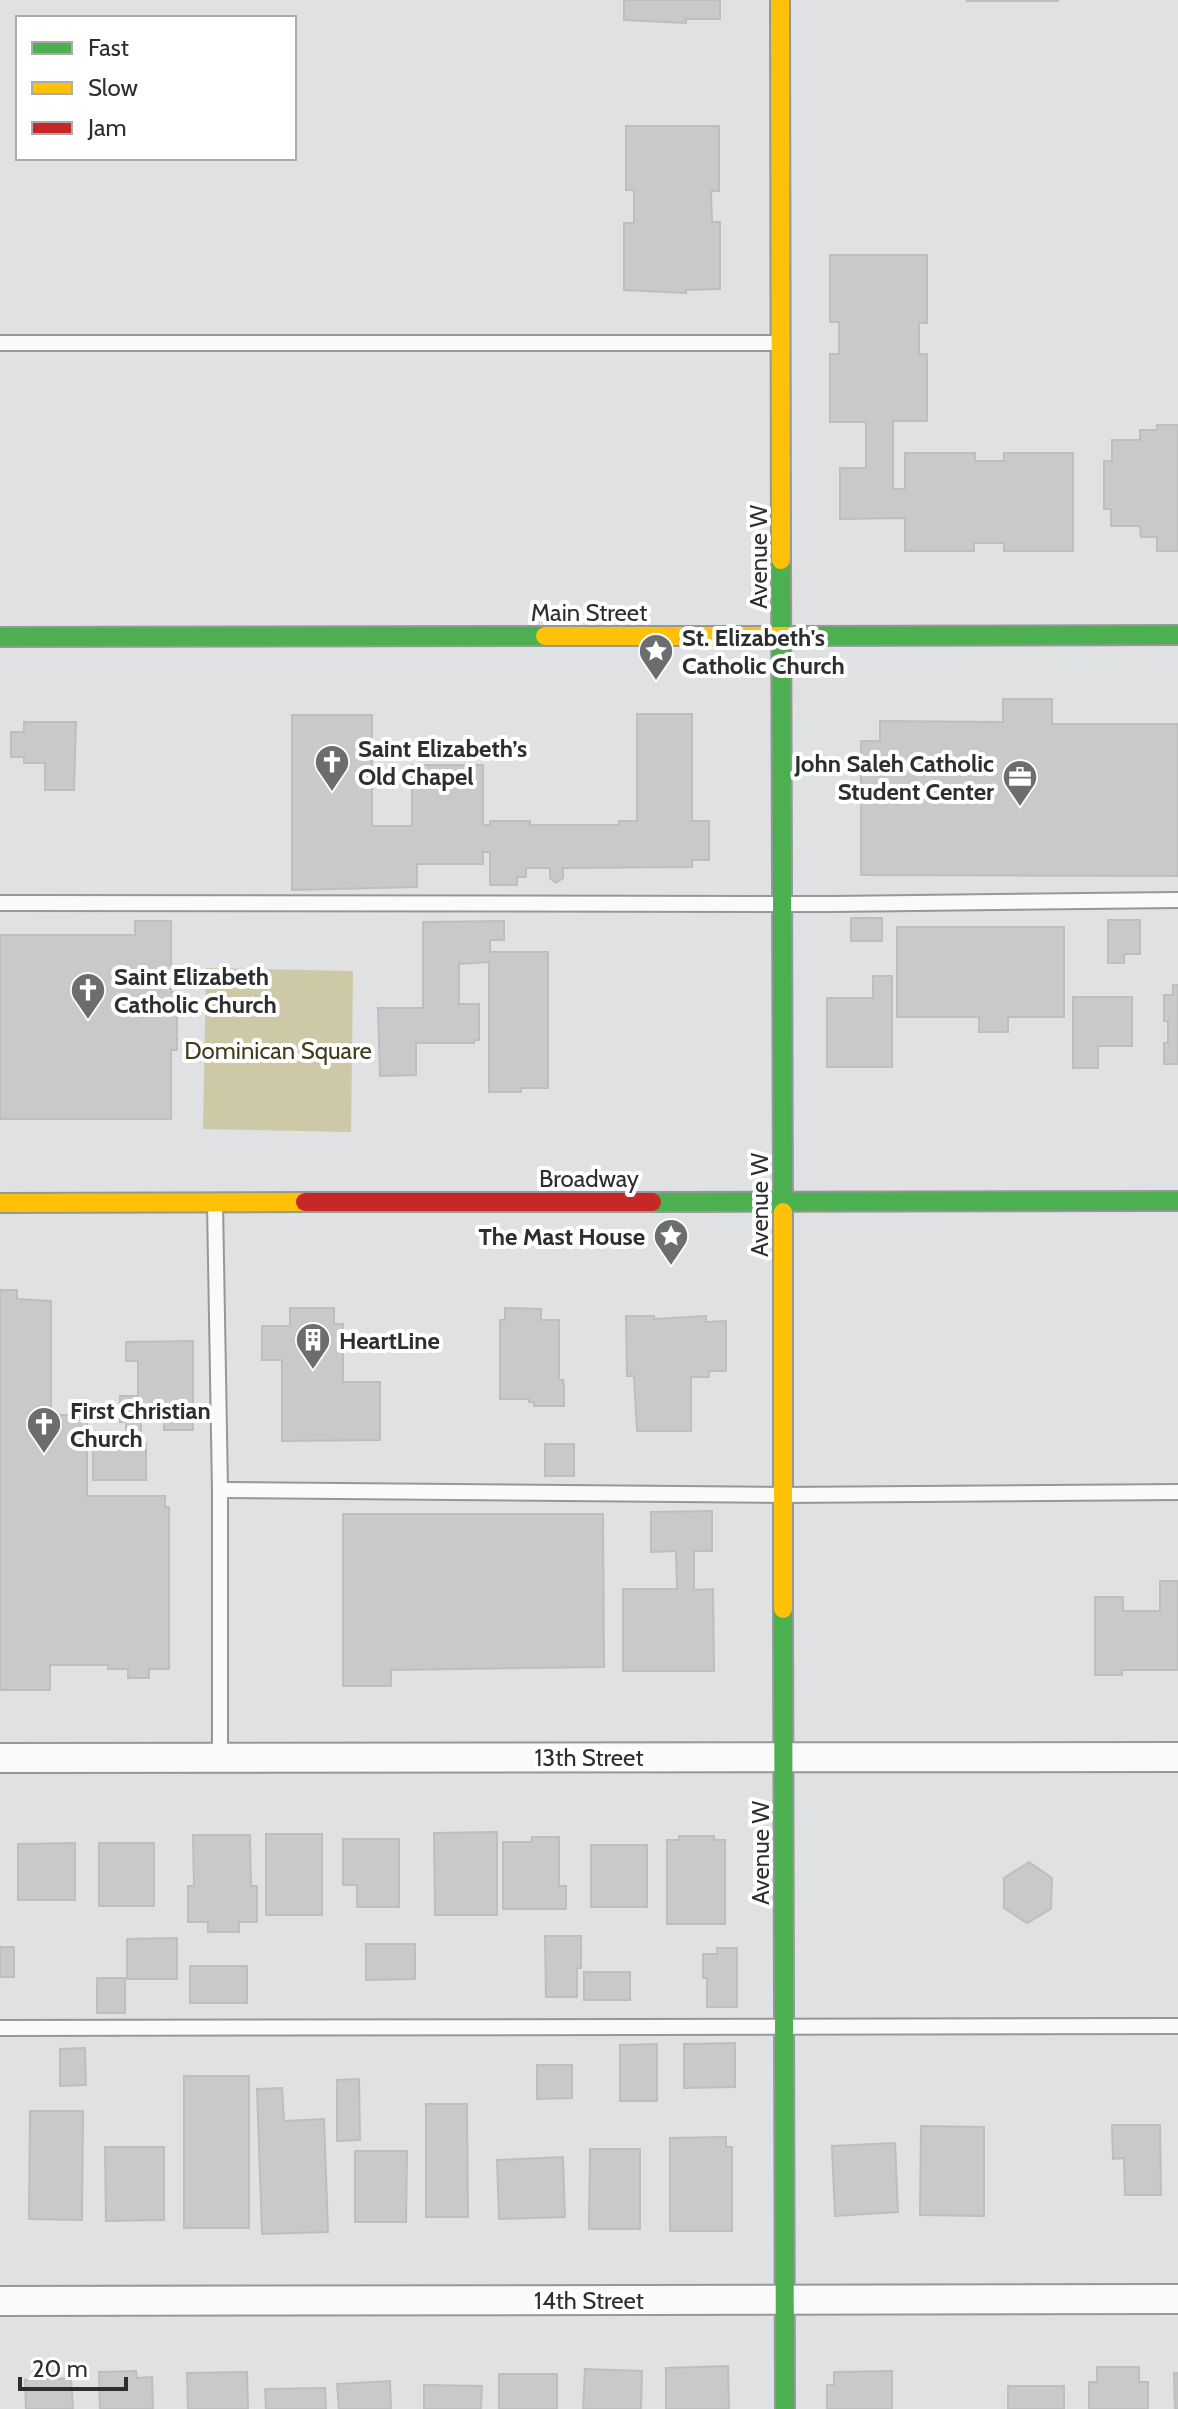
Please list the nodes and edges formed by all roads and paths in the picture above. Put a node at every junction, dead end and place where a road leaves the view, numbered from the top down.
1 (780, 0) edge
2 (0, 343) edge
3 (781, 343) junction
4 (1178, 635) edge
5 (782, 636) junction
6 (0, 637) edge
7 (1178, 900) edge
8 (0, 903) edge
9 (783, 904) junction
10 (1178, 1201) edge
11 (783, 1202) junction
12 (0, 1203) edge
13 (215, 1203) junction
14 (220, 1490) junction
15 (1178, 1492) edge
16 (783, 1495) junction
17 (784, 1757) junction
18 (1178, 1757) edge
19 (0, 1758) edge
20 (220, 1758) junction
21 (784, 2026) junction
22 (1178, 2026) edge
23 (0, 2028) edge
24 (1178, 2299) edge
25 (785, 2300) junction
26 (0, 2301) edge
27 (785, 2409) edge

1 - 3 street, Avenue W
2 - 3 lane
3 - 5 street, Avenue W
4 - 5 street, Main Street
5 - 6 street, Main Street
5 - 9 street, Avenue W
7 - 9 lane
8 - 9 lane
9 - 11 street, Avenue W
10 - 11 street, Broadway
11 - 13 street, Broadway
11 - 16 street, Avenue W
12 - 13 street, Broadway
13 - 14 lane
14 - 16 lane
14 - 20 lane
15 - 16 lane
16 - 17 street, Avenue W
17 - 18 street, 13th Street
17 - 20 street, 13th Street
17 - 21 street, Avenue W
19 - 20 street, 13th Street
21 - 22 lane
21 - 23 lane
21 - 25 street, Avenue W
24 - 25 street, 14th Street
25 - 26 street, 14th Street
25 - 27 street, Avenue W

